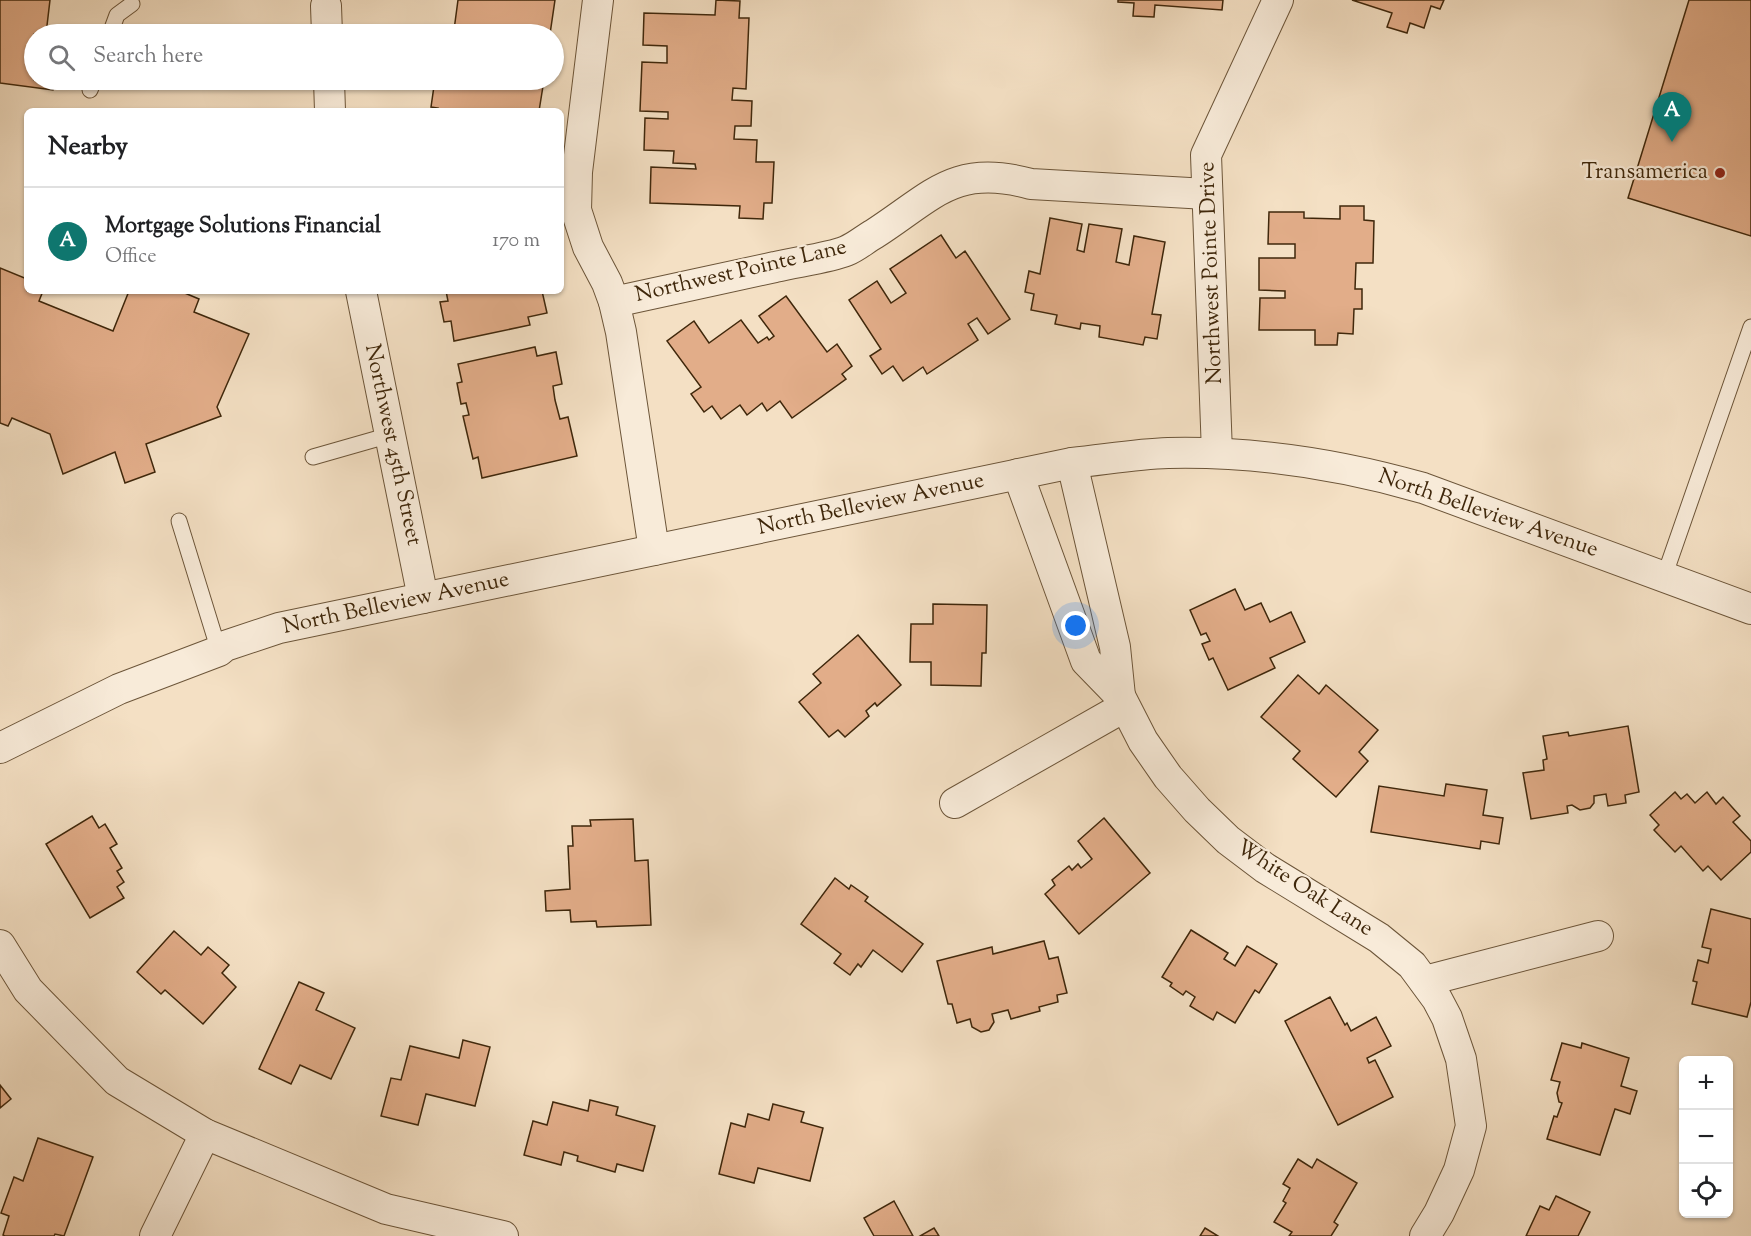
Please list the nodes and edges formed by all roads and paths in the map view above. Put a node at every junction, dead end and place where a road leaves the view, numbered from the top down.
1 (598, 0) edge
2 (1278, 0) edge
3 (132, 4) dead end
4 (114, 24) edge
5 (329, 90) edge
6 (330, 108) edge
7 (1208, 194) junction
8 (362, 294) edge
9 (614, 302) junction
10 (1751, 327) edge
11 (390, 435) junction
12 (1217, 453) junction
13 (314, 457) dead end
14 (1072, 463) junction
15 (1018, 474) junction
16 (179, 521) dead end
17 (654, 550) junction
18 (1664, 577) junction
19 (423, 598) junction
20 (1751, 609) edge
21 (219, 651) junction
22 (1122, 702) junction
23 (0, 748) edge
24 (956, 803) dead end
25 (1598, 936) dead end
26 (0, 945) edge
27 (1425, 981) junction
28 (205, 1134) junction
29 (155, 1236) edge
30 (504, 1236) edge
31 (1425, 1236) edge

1 - 9 street
2 - 7 street, Northwest Pointe Drive
3 - 4 lane
5 - 6 street
7 - 9 street, Northwest Pointe Lane
7 - 12 street, Northwest Pointe Drive
8 - 11 street, Northwest 45th Street
9 - 17 street
10 - 18 lane
11 - 13 lane
11 - 19 street, Northwest 45th Street
12 - 14 street, North Belleview Avenue
12 - 18 street, North Belleview Avenue
14 - 15 street, North Belleview Avenue
14 - 22 street, White Oak Lane
15 - 17 street, North Belleview Avenue
15 - 22 street, White Oak Lane
16 - 21 lane
17 - 19 street, North Belleview Avenue
18 - 20 street, North Belleview Avenue
19 - 21 street, North Belleview Avenue
21 - 23 street, North Belleview Avenue
22 - 24 street
22 - 27 street, White Oak Lane
25 - 27 street
26 - 28 street
27 - 31 street, White Oak Lane
28 - 29 street
28 - 30 street

